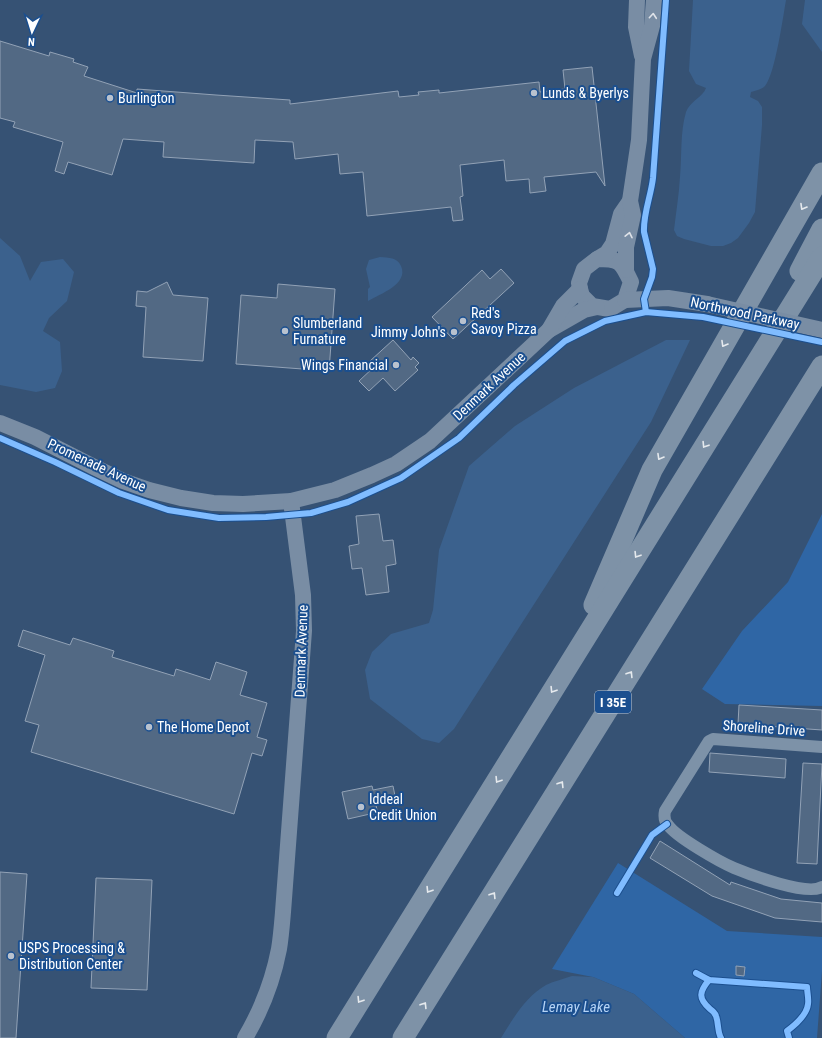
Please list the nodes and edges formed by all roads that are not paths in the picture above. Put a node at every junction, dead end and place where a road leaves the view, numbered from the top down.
1 (637, 0) edge
2 (654, 0) edge
3 (643, 59) junction
4 (822, 173) edge
5 (630, 201) junction
6 (822, 229) edge
7 (822, 257) edge
8 (597, 259) junction
9 (628, 276) junction
10 (580, 289) junction
11 (668, 298) junction
12 (625, 300) junction
13 (597, 307) junction
14 (549, 330) junction
15 (822, 330) edge
16 (822, 366) edge
17 (722, 418) junction
18 (0, 423) edge
19 (291, 501) junction
20 (566, 670) junction
21 (822, 748) edge
22 (822, 887) edge
23 (245, 1038) edge
24 (337, 1038) edge
25 (403, 1038) edge

1 - 3 street
3 -> 2 street
3 - 5 street
4 -> 20 highway
5 - 8 street
9 -> 5 street
6 - 17 highway
7 - 17 highway
8 - 9 street
8 - 10 street
9 - 11 street, Northwood Parkway
9 - 12 street
10 - 13 street
10 - 14 street, Denmark Avenue
11 - 12 street, Northwood Parkway
11 - 15 street, Northwood Parkway, bridge
12 - 13 street
13 - 14 street, Denmark Avenue
14 - 19 street, Denmark Avenue
25 -> 16 highway, I 35E
17 -> 20 highway
18 - 19 street, Promenade Avenue
19 - 23 street, Denmark Avenue
20 -> 24 highway
21 - 22 street, Shoreline Drive

